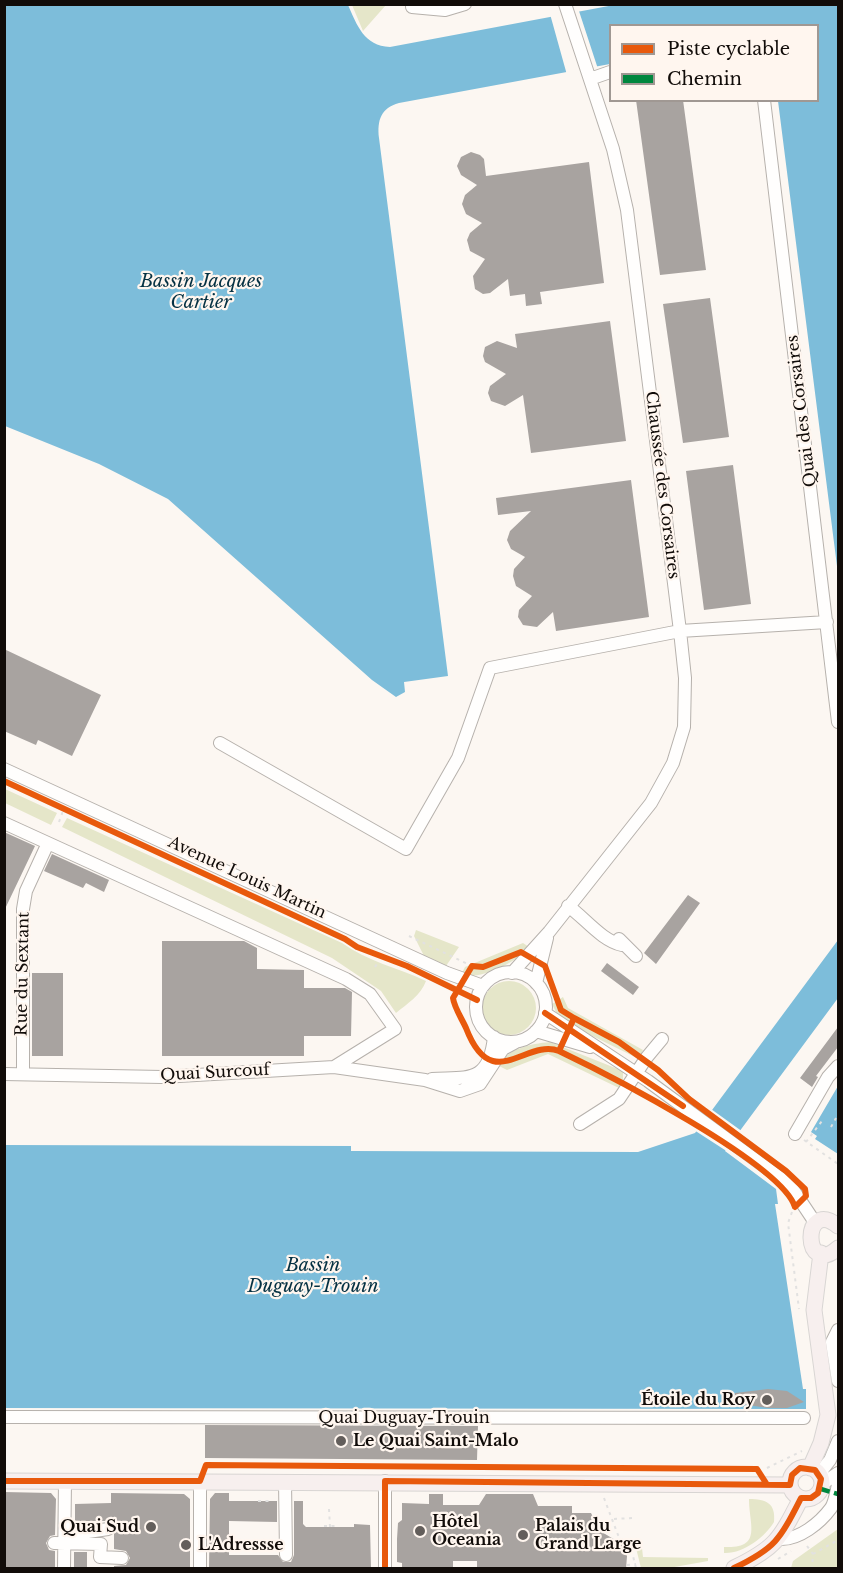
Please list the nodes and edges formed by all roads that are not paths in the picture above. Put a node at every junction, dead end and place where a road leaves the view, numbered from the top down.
1 (465, 4) edge
2 (566, 6) edge
3 (412, 7) dead end
4 (609, 72) edge
5 (590, 79) junction
6 (764, 102) edge
7 (827, 621) junction
8 (680, 631) junction
9 (838, 722) edge
10 (220, 743) dead end
11 (4, 769) edge
12 (4, 823) edge
13 (48, 843) junction
14 (568, 906) junction
15 (549, 932) junction
16 (636, 956) dead end
17 (512, 972) junction
18 (536, 983) junction
19 (483, 986) junction
20 (545, 1013) junction
21 (536, 1031) junction
22 (494, 1038) junction
23 (662, 1039) dead end
24 (516, 1042) junction
25 (597, 1049) junction
26 (838, 1066) edge
27 (334, 1067) junction
28 (637, 1073) junction
29 (4, 1074) edge
30 (23, 1074) junction
31 (425, 1080) junction
32 (580, 1124) dead end
33 (795, 1134) road end
34 (816, 1224) junction
35 (838, 1226) edge
36 (838, 1248) edge
37 (821, 1253) junction
38 (838, 1330) edge
39 (838, 1381) edge
40 (4, 1417) edge
41 (804, 1418) dead end
42 (838, 1441) edge
43 (838, 1473) edge
44 (818, 1479) junction
45 (4, 1481) edge
46 (65, 1481) junction
47 (200, 1481) junction
48 (285, 1481) junction
49 (385, 1481) junction
50 (790, 1485) junction
51 (838, 1491) edge
52 (801, 1498) junction
53 (108, 1529) dead end
54 (61, 1539) junction
55 (780, 1539) junction
56 (286, 1555) dead end
57 (122, 1558) dead end
58 (743, 1566) edge
59 (64, 1569) edge
60 (200, 1569) edge
61 (386, 1569) edge

1 - 3 street
2 - 5 street, Chaussée des Corsaires
4 - 5 street
5 - 8 street, Chaussée des Corsaires
6 - 7 street, Quai des Corsaires
7 - 8 street
7 - 9 street, Quai des Corsaires
8 - 10 street
8 - 14 street, Chaussée des Corsaires
11 - 19 street, Avenue Louis Martin
12 - 13 street
13 - 27 street
13 - 30 street, Rue du Sextant
14 - 15 street, Chaussée des Corsaires
14 - 16 street
15 - 17 street, Chaussée des Corsaires
15 - 18 street, Chaussée des Corsaires
17 - 18 street
17 - 19 street
18 - 20 street
19 - 22 street
20 - 21 street
20 - 25 street
21 - 24 street
21 - 25 street
22 - 24 street
22 - 31 street
23 - 28 street
24 - 31 street
25 - 28 street
26 - 33 street
27 - 30 street, Quai Surcouf
27 - 31 street, Quai Surcouf
28 - 32 street
28 - 34 street
29 - 30 street, Quai Surcouf
34 - 35 main road
34 - 37 main road
36 - 37 main road
37 - 44 main road
38 - 39 street
40 - 41 street, Quai Duguay-Trouin
42 - 44 street
43 - 44 street
44 - 50 main road
44 - 51 street
44 - 52 main road
45 - 46 main road
46 - 47 main road
46 - 54 street
47 - 48 main road
47 - 60 street
48 - 49 main road
48 - 56 street
49 - 50 main road
49 - 61 street
50 - 52 main road
51 - 55 street
52 - 55 main road
53 - 54 street
54 - 57 street
54 - 59 street
55 - 58 main road

